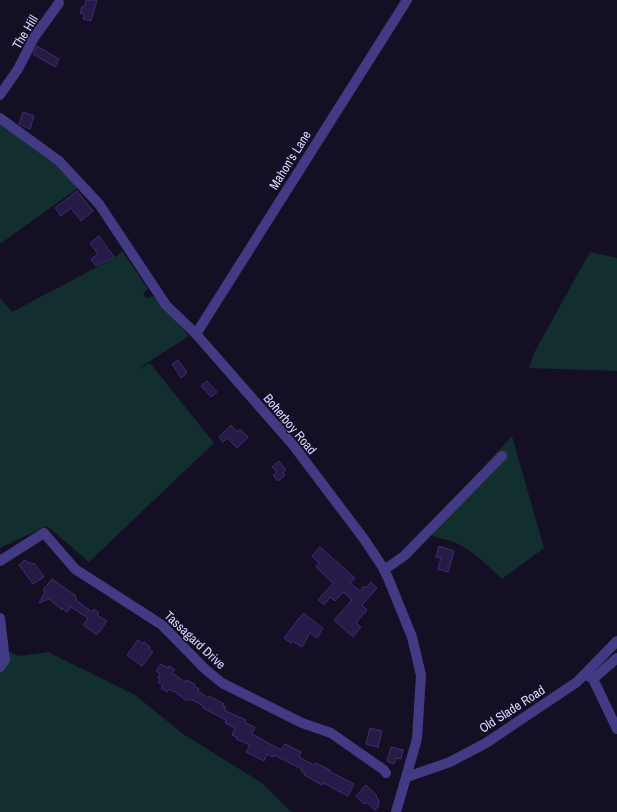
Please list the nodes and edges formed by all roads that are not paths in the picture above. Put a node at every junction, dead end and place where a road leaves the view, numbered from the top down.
1 (407, 0) edge
2 (59, 3) dead end
3 (0, 95) edge
4 (0, 118) edge
5 (196, 334) junction
6 (502, 456) dead end
7 (0, 560) edge
8 (384, 570) junction
9 (0, 618) edge
10 (617, 641) edge
11 (617, 658) edge
12 (0, 667) edge
13 (589, 677) junction
14 (617, 729) edge
15 (386, 773) dead end
16 (407, 777) junction
17 (396, 812) edge

1 - 5 street, Mahon's Lane
2 - 3 street, The Hill
4 - 5 street, Boherboy Road
5 - 8 street, Boherboy Road
6 - 8 street
7 - 15 street, Tassagard Drive
8 - 16 street, Boherboy Road
9 - 12 street
10 - 13 street, Old Slade Road
11 - 13 street
13 - 14 street
13 - 16 street, Old Slade Road
16 - 17 street, Boherboy Road

